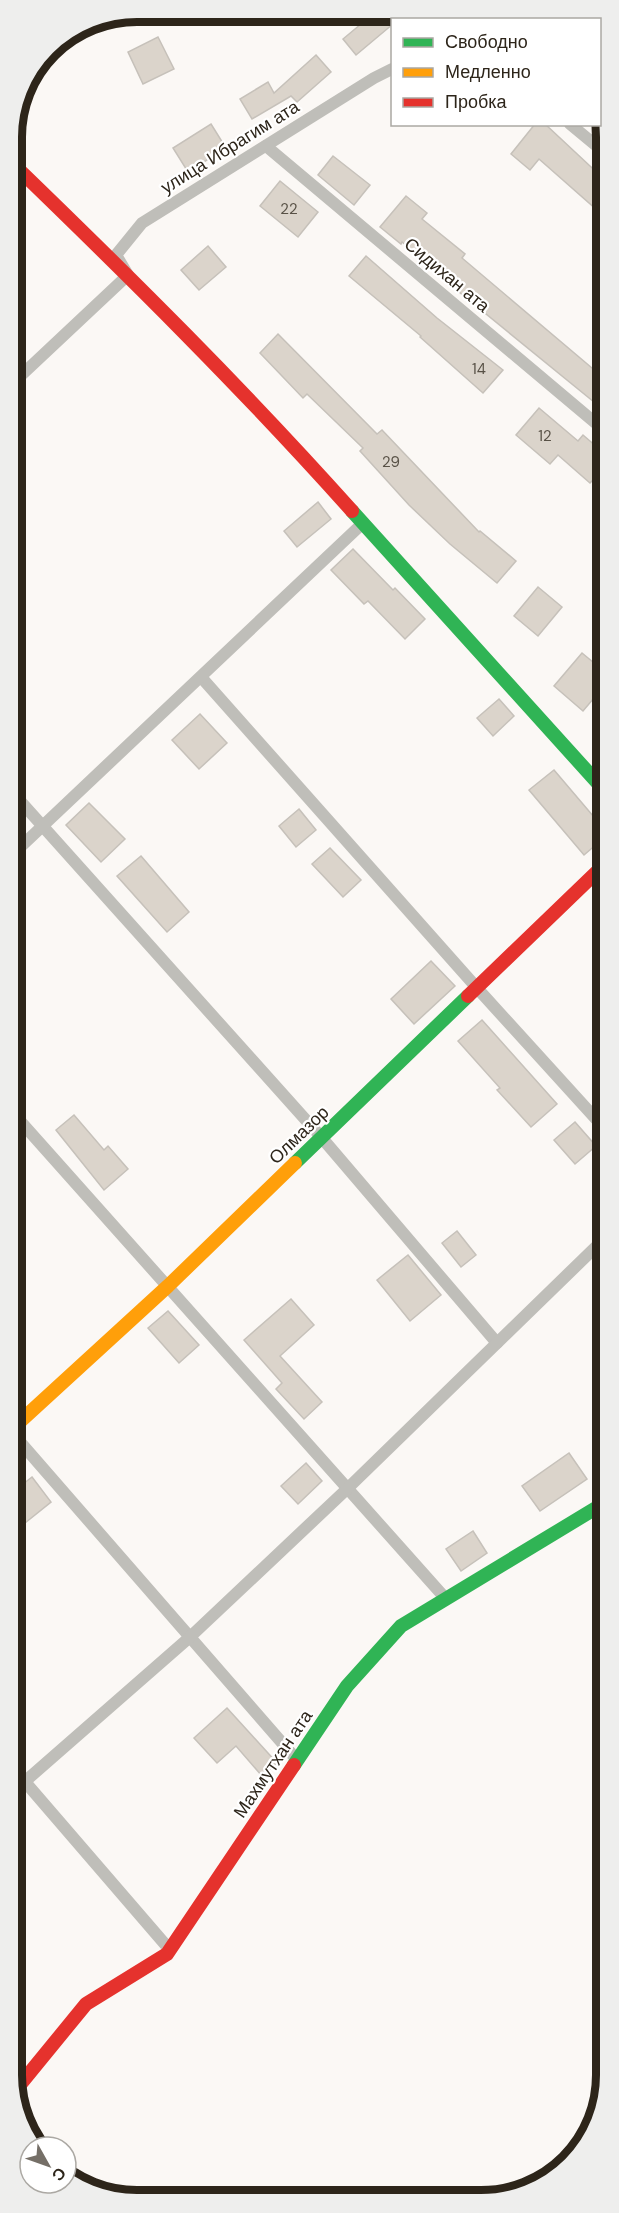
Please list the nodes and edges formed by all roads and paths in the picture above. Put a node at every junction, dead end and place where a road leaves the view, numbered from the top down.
1 (391, 70) edge
2 (572, 126) edge
3 (266, 146) junction
4 (596, 146) edge
5 (23, 174) edge
6 (128, 275) junction
7 (23, 372) edge
8 (596, 423) edge
9 (363, 523) junction
10 (201, 676) junction
11 (596, 781) edge
12 (23, 804) edge
13 (43, 826) junction
14 (23, 845) edge
15 (596, 873) edge
16 (477, 988) junction
17 (596, 1119) edge
18 (22, 1124) edge
19 (322, 1137) junction
20 (596, 1247) edge
21 (168, 1286) junction
22 (497, 1343) junction
23 (22, 1419) edge
24 (22, 1445) edge
25 (348, 1488) junction
26 (596, 1508) edge
27 (446, 1599) junction
28 (190, 1636) junction
29 (297, 1760) junction
30 (22, 1778) edge
31 (25, 1781) junction
32 (22, 1784) edge
33 (170, 1950) junction
34 (22, 2082) edge

1 - 3 street, улица Ибрагим ата
2 - 4 street
3 - 6 street, улица Ибрагим ата
3 - 8 street, Сидихан ата
5 - 6 street
6 - 7 street
6 - 9 street
9 - 10 street
9 - 11 street
10 - 13 street
10 - 16 street
12 - 13 street
13 - 14 street
13 - 19 street
15 - 16 street, Олмазор
16 - 17 street
16 - 19 street, Олмазор
18 - 21 street
19 - 21 street, Олмазор
19 - 22 street
20 - 22 street
21 - 23 street, Олмазор
21 - 25 street
22 - 25 street
24 - 28 street
25 - 27 street
25 - 28 street
26 - 27 street, Махмутхан ата
27 - 29 street, Махмутхан ата
28 - 29 street
28 - 31 street
29 - 33 street, Махмутхан ата
30 - 31 street
31 - 32 street
31 - 33 street
33 - 34 street, Махмутхан ата

